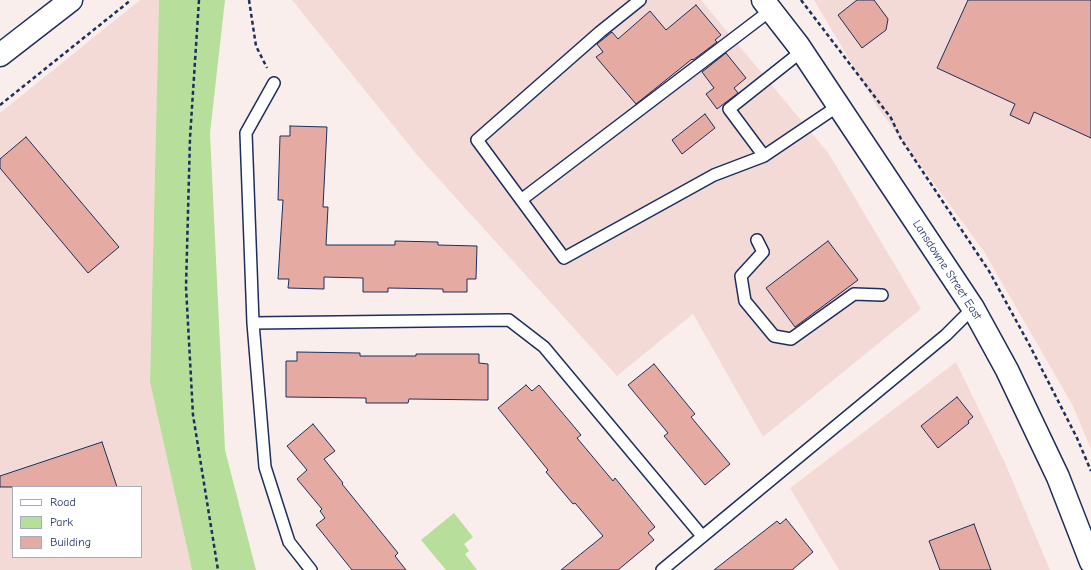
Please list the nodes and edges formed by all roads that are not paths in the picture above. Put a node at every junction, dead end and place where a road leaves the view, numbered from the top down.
1 (70, 0) edge
2 (640, 0) edge
3 (767, 5) edge
4 (802, 51) junction
5 (0, 55) edge
6 (274, 83) road end
7 (838, 106) junction
8 (764, 156) junction
9 (521, 200) junction
10 (757, 240) dead end
11 (882, 295) dead end
12 (973, 308) junction
13 (253, 323) junction
14 (702, 536) junction
15 (1091, 562) edge
16 (311, 570) edge
17 (662, 570) edge

1 - 5 main road
2 - 9 lane
3 - 4 main road, Lansdowne Street East
3 - 9 lane
4 - 7 main road, Lansdowne Street East
4 - 8 lane
6 - 13 lane
7 - 8 lane
7 - 12 main road, Lansdowne Street East
8 - 9 lane
10 - 11 lane
12 - 14 lane
12 - 15 main road, Lansdowne Street East
13 - 14 lane
13 - 16 lane
14 - 17 lane

